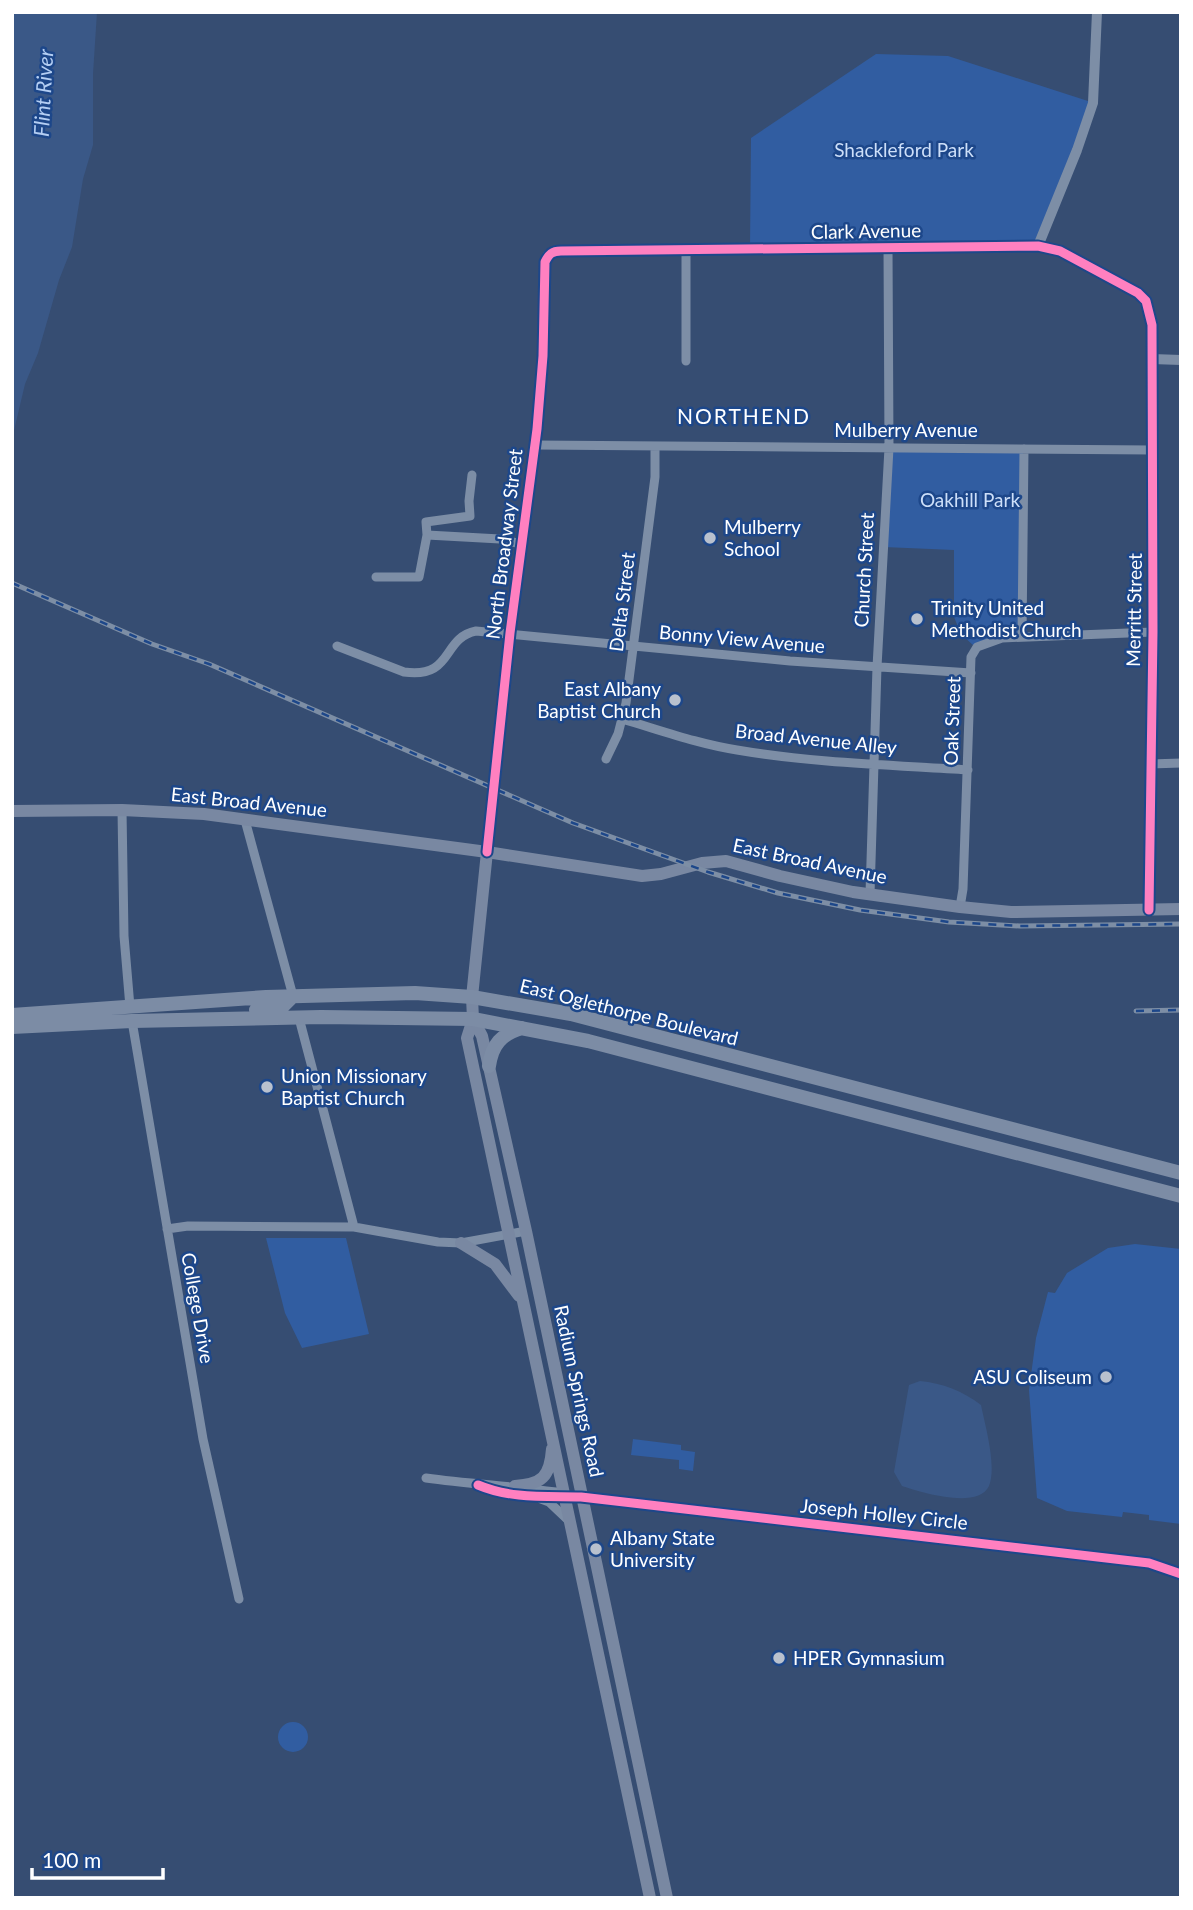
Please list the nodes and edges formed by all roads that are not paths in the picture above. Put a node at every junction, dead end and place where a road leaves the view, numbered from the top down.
1 (1097, 12) edge
2 (1038, 246) junction
3 (888, 248) junction
4 (686, 249) junction
5 (561, 251) joint
6 (1150, 312) joint
7 (1153, 359) junction
8 (1181, 359) edge
9 (686, 361) dead end
10 (534, 445) junction
11 (655, 446) junction
12 (889, 448) junction
13 (1024, 449) junction
14 (1153, 450) junction
15 (472, 475) dead end
16 (427, 535) junction
17 (521, 544) junction
18 (376, 577) dead end
19 (1153, 632) junction
20 (510, 633) junction
21 (1022, 637) junction
22 (337, 646) dead end
23 (634, 647) junction
24 (877, 667) junction
25 (971, 673) junction
26 (622, 719) junction
27 (606, 759) dead end
28 (1181, 763) edge
29 (874, 764) junction
30 (1150, 764) junction
31 (968, 770) junction
32 (122, 810) junction
33 (12, 811) edge
34 (245, 820) junction
35 (488, 852) junction
36 (870, 894) junction
37 (960, 906) junction
38 (1181, 909) edge
39 (1149, 910) junction
40 (293, 996) junction
41 (472, 997) junction
42 (131, 1014) junction
43 (12, 1015) edge
44 (299, 1018) junction
45 (472, 1018) junction
46 (182, 1020) junction
47 (12, 1027) edge
48 (524, 1027) junction
49 (489, 1066) junction
50 (1181, 1173) edge
51 (1181, 1196) edge
52 (354, 1227) junction
53 (167, 1229) junction
54 (526, 1230) junction
55 (509, 1235) junction
56 (461, 1243) junction
57 (523, 1301) junction
58 (553, 1439) junction
59 (426, 1478) dead end
60 (478, 1485) junction
61 (515, 1486) junction
62 (566, 1495) junction
63 (532, 1497) junction
64 (581, 1497) junction
65 (572, 1524) junction
66 (1181, 1574) edge
67 (239, 1599) dead end
68 (650, 1898) edge
69 (667, 1898) edge

1 - 2 street
2 - 3 street, Clark Avenue
2 - 6 street, Clark Avenue
3 - 4 street, Clark Avenue
3 - 12 street, Church Street
4 - 5 street, Clark Avenue
4 - 9 street
5 - 10 street, North Broadway Street
6 - 7 street, Merritt Street
7 - 8 street
7 - 14 street, Merritt Street
10 - 11 street, Mulberry Avenue
10 - 17 street, North Broadway Street
11 - 12 street, Mulberry Avenue
11 - 23 street, Delta Street
12 - 13 street, Mulberry Avenue
12 - 24 street, Church Street
13 - 14 street, Mulberry Avenue
13 - 21 street
14 - 19 street, Merritt Street
15 - 16 street
16 - 17 street
16 - 18 street
17 - 20 street, North Broadway Street
19 - 21 street
19 - 30 street, Merritt Street
20 - 22 street, Bonny View Avenue
20 - 23 street, Bonny View Avenue
20 - 35 street, North Broadway Street
21 - 25 street, Oak Street
23 - 24 street, Bonny View Avenue
23 - 26 street, Delta Street
24 - 25 street, Bonny View Avenue
24 - 29 street, Church Street
25 - 31 street, Oak Street
26 - 27 street, Delta Street
26 - 29 street, Broad Avenue Alley
28 - 30 street
29 - 31 street, Broad Avenue Alley
29 - 36 street, Church Street
30 - 39 street, Merritt Street
31 - 37 street, Oak Street
32 - 33 main road, East Broad Avenue
32 - 34 main road, East Broad Avenue
32 - 42 street, College Drive
34 - 35 main road, East Broad Avenue
34 - 40 street
35 - 36 main road, East Broad Avenue
35 - 41 main road, Radium Springs Road
36 - 37 main road, East Broad Avenue
37 - 39 main road, East Broad Avenue
38 - 39 main road, East Broad Avenue
40 - 41 main road, East Oglethorpe Boulevard
40 - 42 main road, East Oglethorpe Boulevard
40 - 46 main road
41 - 45 main road, Radium Springs Road
41 - 50 main road, East Oglethorpe Boulevard
42 - 43 main road, East Oglethorpe Boulevard
42 - 46 main road, East Oglethorpe Boulevard
42 - 47 main road, East Oglethorpe Boulevard
42 - 53 street, College Drive
44 - 45 main road, East Oglethorpe Boulevard
44 - 46 main road, East Oglethorpe Boulevard
44 - 52 street
45 - 48 main road, East Oglethorpe Boulevard
45 - 49 main road, Radium Springs Road
45 - 55 main road, Radium Springs Road
48 - 49 main road
48 - 51 main road, East Oglethorpe Boulevard
49 - 54 main road, Radium Springs Road
52 - 53 street
52 - 56 street
53 - 67 street, College Drive
54 - 55 street
54 - 64 main road, Radium Springs Road
55 - 56 street
55 - 57 main road, Radium Springs Road
56 - 57 main road
57 - 58 main road, Radium Springs Road
58 - 61 main road
58 - 62 main road, Radium Springs Road
59 - 60 street
60 - 61 street
60 - 63 street
61 - 62 street
62 - 63 street
62 - 64 street, Joseph Holley Circle
62 - 65 main road, Radium Springs Road
63 - 65 street
64 - 66 street, Joseph Holley Circle
64 - 69 main road, Radium Springs Road
65 - 68 main road, Radium Springs Road

